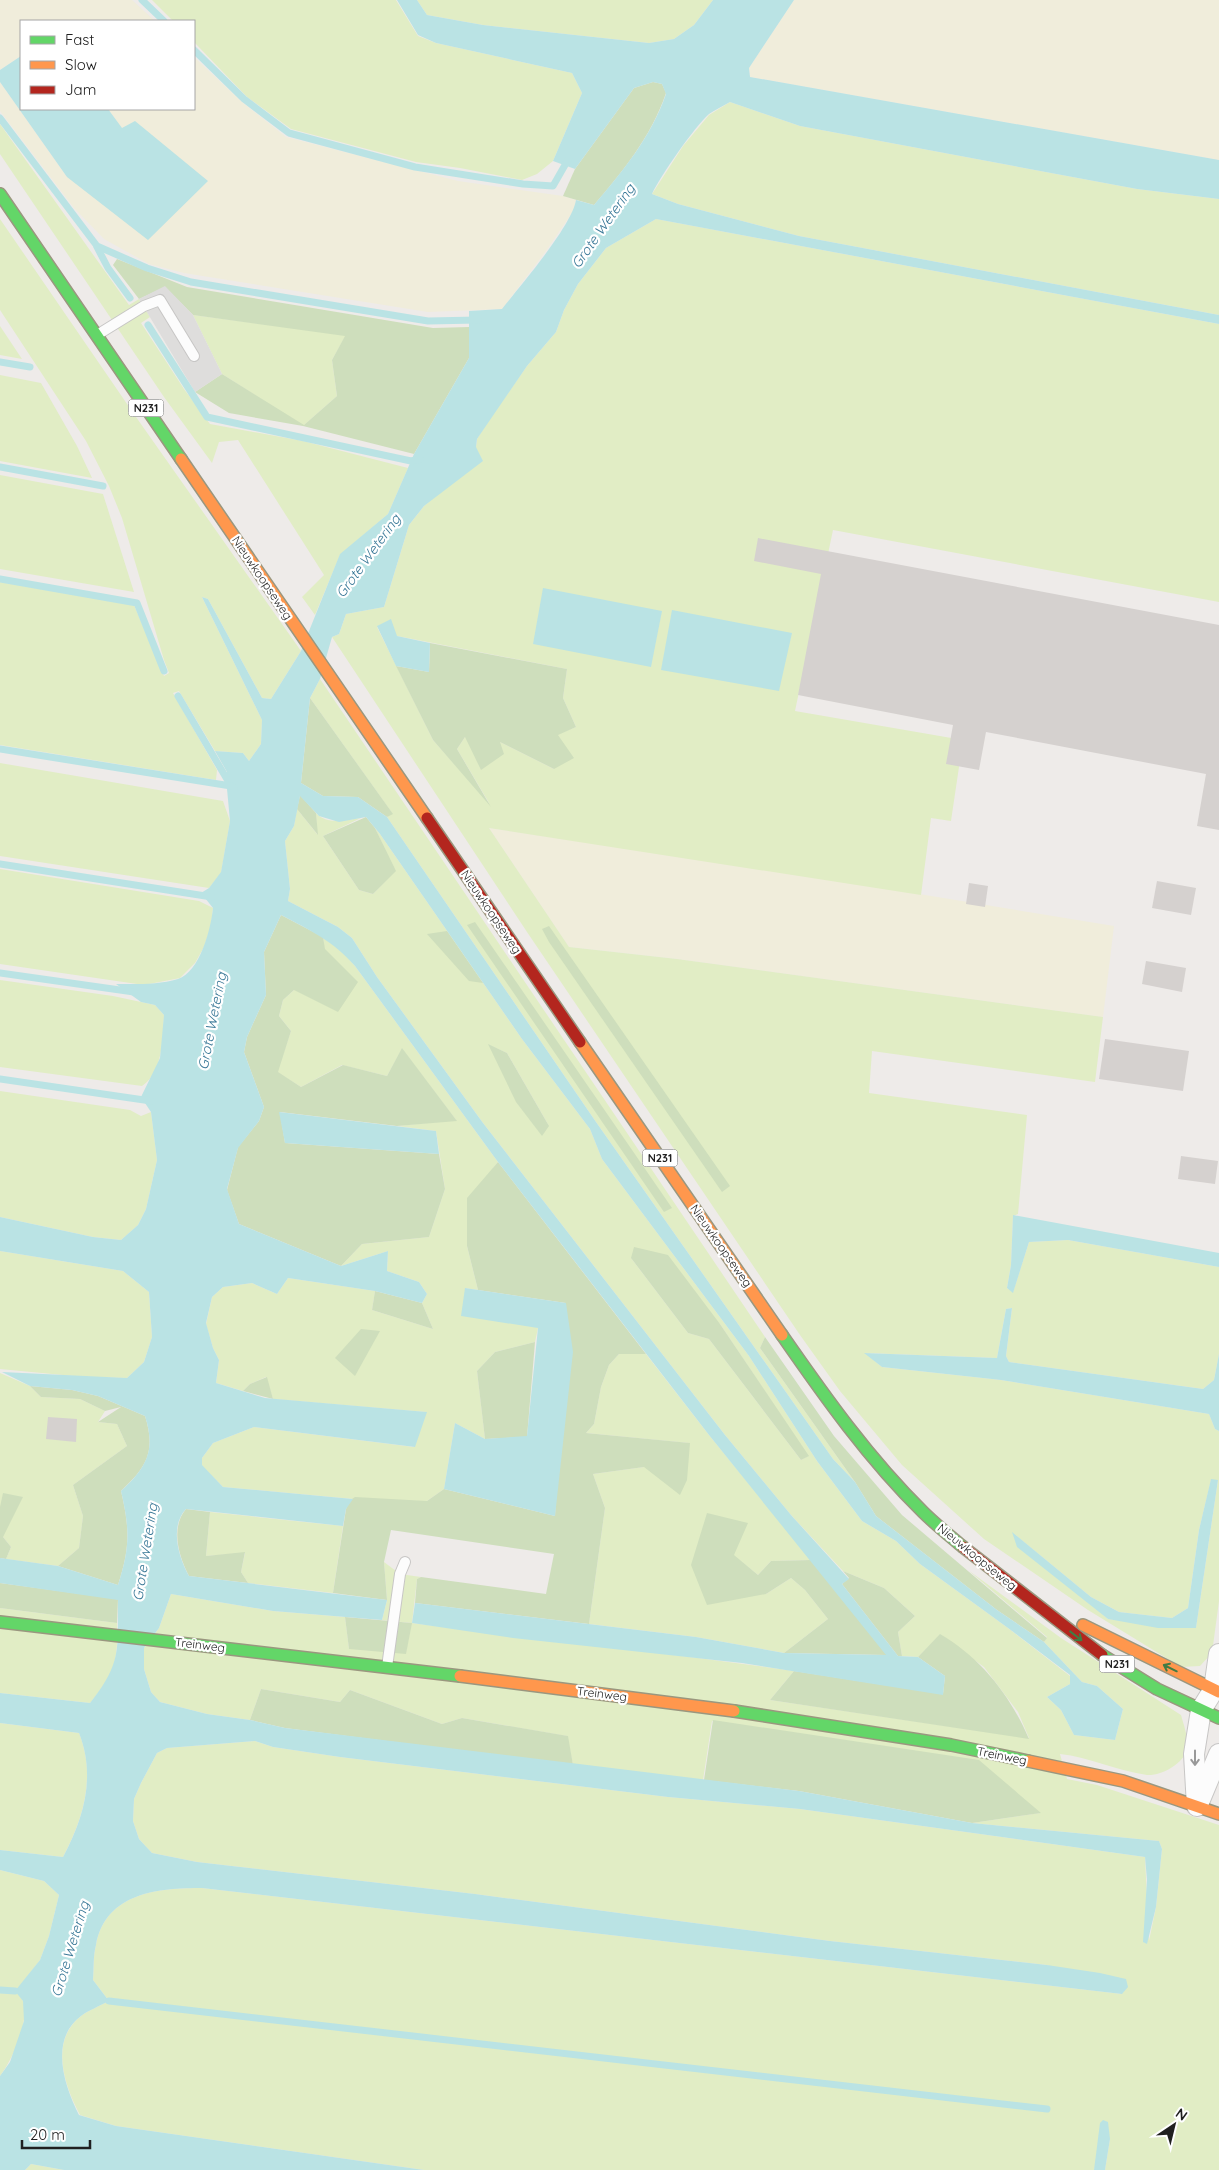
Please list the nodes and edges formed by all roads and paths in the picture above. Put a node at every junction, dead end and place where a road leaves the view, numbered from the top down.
1 (0, 194) edge
2 (96, 336) junction
3 (194, 356) dead end
4 (405, 1562) dead end
5 (1023, 1595) junction
6 (0, 1622) edge
7 (1219, 1654) edge
8 (387, 1667) junction
9 (1214, 1703) edge
10 (1219, 1754) edge
11 (1197, 1806) junction
12 (1219, 1814) edge

1 - 2 main road, Nieuwkoopseweg / N231
2 - 3 lane
2 - 5 main road, Nieuwkoopseweg / N231
4 - 8 lane
9 -> 5 main road, Nieuwkoopseweg / N231
5 -> 9 main road, Nieuwkoopseweg / N231
6 - 8 main road, Treinweg
7 - 9 street
8 - 11 main road, Treinweg
9 -> 11 street
10 - 11 street
11 - 12 main road, Treinweg

